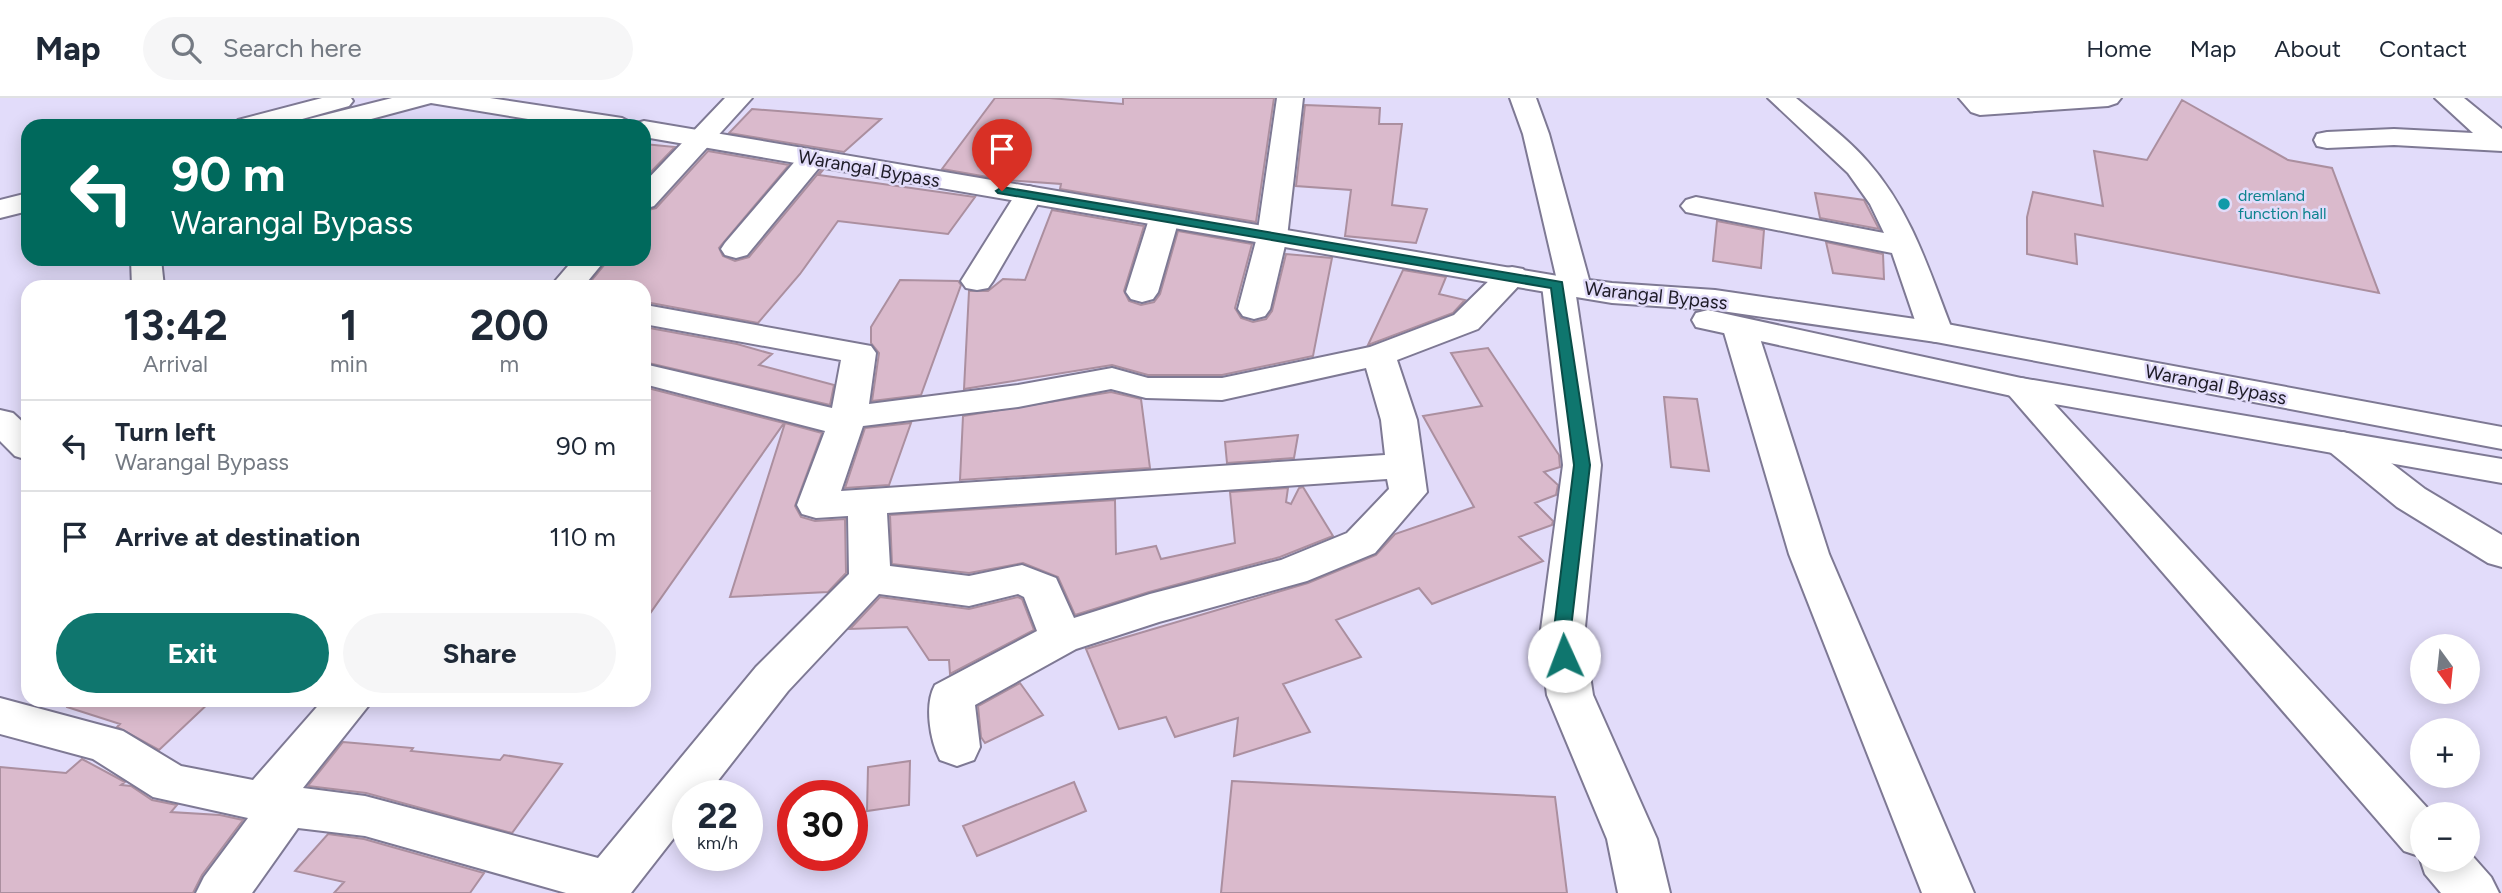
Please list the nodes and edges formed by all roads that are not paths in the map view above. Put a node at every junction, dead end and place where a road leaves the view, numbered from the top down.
1 (350, 98) edge
2 (422, 98) edge
3 (440, 98) edge
4 (740, 98) edge
5 (1290, 98) edge
6 (1523, 98) edge
7 (1781, 98) edge
8 (2108, 98) edge
9 (2448, 98) edge
10 (1976, 103) edge
11 (273, 119) edge
12 (341, 119) edge
13 (576, 119) edge
14 (651, 130) edge
15 (2013, 134) dead end
16 (701, 138) junction
17 (2327, 140) dead end
18 (2502, 142) edge
19 (813, 158) junction
20 (21, 186) edge
21 (0, 191) edge
22 (651, 192) edge
23 (1029, 195) junction
24 (21, 204) edge
25 (1696, 206) dead end
26 (0, 209) edge
27 (1164, 219) junction
28 (1272, 237) junction
29 (1907, 247) junction
30 (736, 249) dead end
31 (585, 266) edge
32 (1511, 276) junction
33 (572, 280) edge
34 (977, 281) dead end
35 (1566, 286) junction
36 (1142, 292) dead end
37 (1612, 293) junction
38 (1254, 309) dead end
39 (651, 316) dead end
40 (1740, 329) junction
41 (1937, 331) junction
42 (1379, 355) junction
43 (651, 376) edge
44 (2021, 388) junction
45 (849, 416) junction
46 (0, 421) edge
47 (2502, 438) edge
48 (21, 442) edge
49 (2343, 444) junction
50 (1404, 466) junction
51 (2502, 471) edge
52 (867, 502) junction
53 (2502, 553) edge
54 (870, 578) junction
55 (1061, 638) junction
56 (21, 704) edge
57 (345, 707) edge
58 (957, 747) dead end
59 (275, 804) junction
60 (2410, 823) edge
61 (2454, 872) edge
62 (605, 888) edge
63 (222, 893) edge
64 (1644, 893) edge
65 (1948, 893) edge
66 (2473, 893) edge

1 - 11 street
2 - 12 street
3 - 13 street
4 - 16 street
5 - 28 street
6 - 35 street
7 - 29 street
8 - 10 street
9 - 18 street
10 - 15 street
14 - 16 street, Warangal Bypass
16 - 19 street, Warangal Bypass
16 - 22 street
17 - 18 street
19 - 23 street, Warangal Bypass
19 - 30 street
20 - 21 street
23 - 27 street, Warangal Bypass
23 - 34 street
24 - 26 street
25 - 29 street
27 - 28 street, Warangal Bypass
27 - 36 street
28 - 32 street, Warangal Bypass
28 - 38 street
29 - 41 street
31 - 33 street
32 - 35 street, Warangal Bypass
32 - 42 street
35 - 37 street, Warangal Bypass
35 - 64 street
37 - 40 street
37 - 41 street, Warangal Bypass
39 - 45 street
40 - 44 street
40 - 65 street
41 - 47 street, Warangal Bypass
42 - 45 street
42 - 50 street
43 - 45 street
44 - 49 street
44 - 60 street
45 - 52 street
46 - 48 street
49 - 51 street
49 - 53 street
50 - 52 street
50 - 55 street
52 - 54 street
54 - 55 street
54 - 62 street
55 - 58 street
56 - 59 street
57 - 59 street
59 - 62 street
59 - 63 street
61 - 66 street

